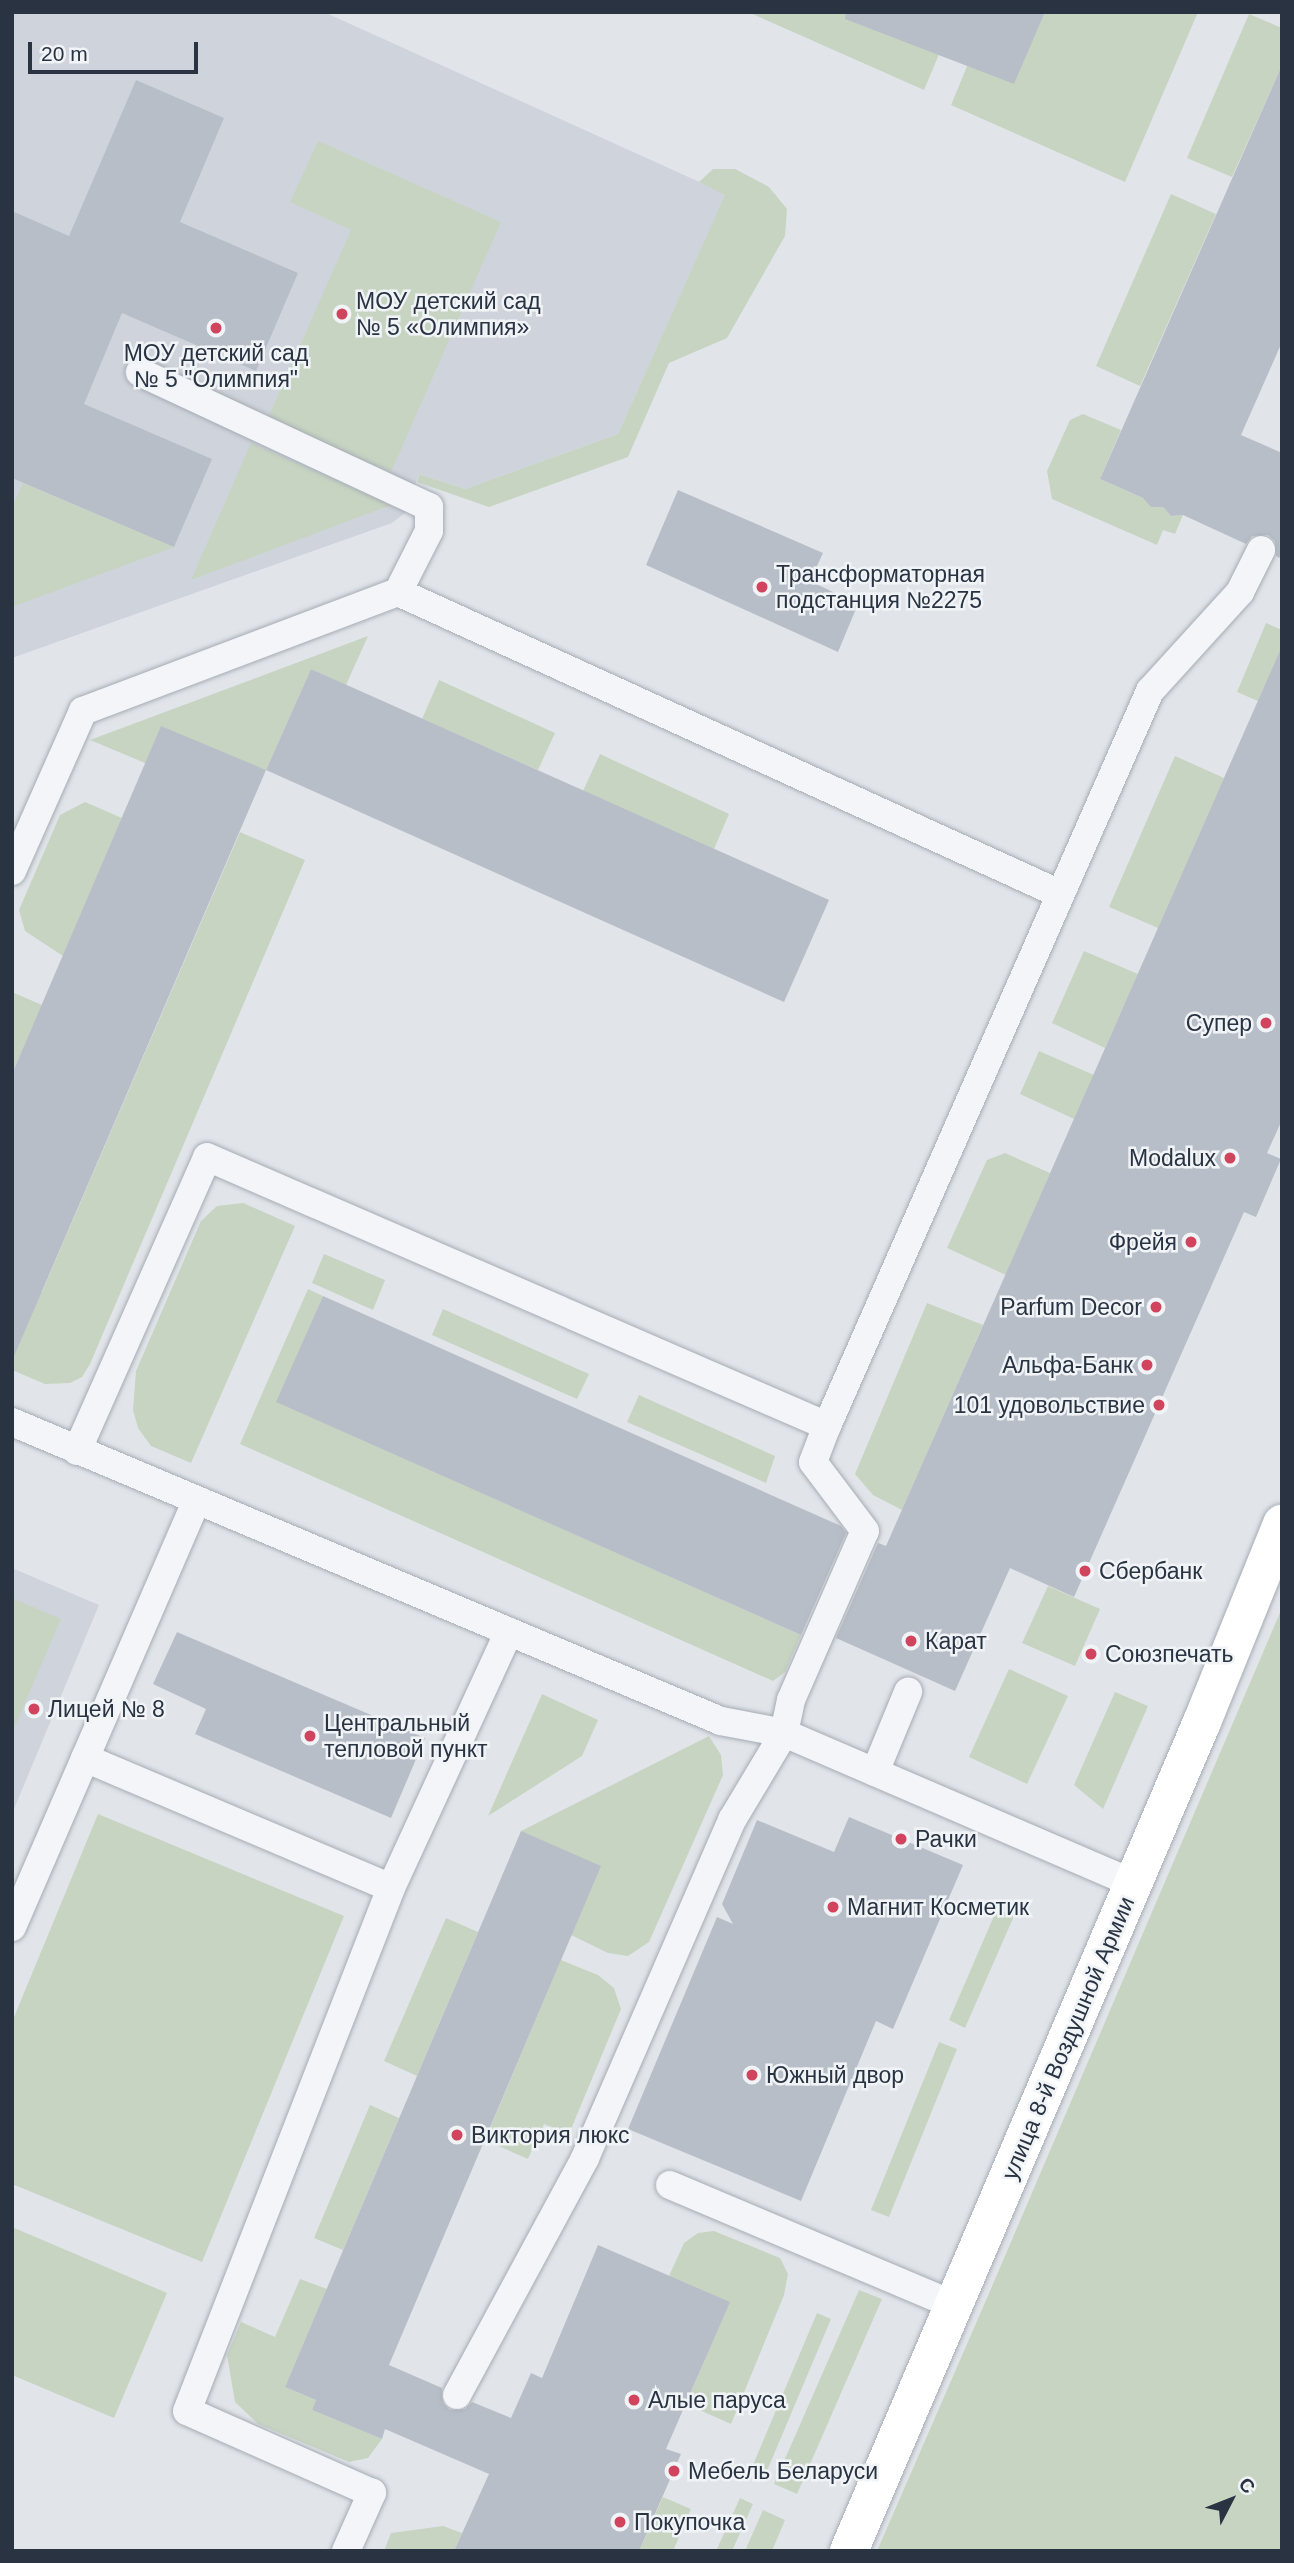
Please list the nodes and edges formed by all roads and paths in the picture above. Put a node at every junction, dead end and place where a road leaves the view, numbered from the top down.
1 (140, 372) dead end
2 (1261, 550) dead end
3 (398, 592) junction
4 (12, 871) edge
5 (1060, 894) junction
6 (12, 1422) edge
7 (827, 1426) junction
8 (78, 1451) junction
9 (196, 1502) junction
10 (1282, 1524) edge
11 (509, 1632) junction
12 (908, 1692) dead end
13 (784, 1733) junction
14 (85, 1758) junction
15 (874, 1772) junction
16 (1134, 1884) junction
17 (391, 1888) junction
18 (12, 1927) edge
19 (670, 2185) dead end
20 (954, 2305) junction
21 (457, 2395) dead end
22 (346, 2551) edge
23 (849, 2551) edge

1 - 3 lane
2 - 5 lane
3 - 4 lane
3 - 5 lane
5 - 7 lane
6 - 8 lane
7 - 8 lane
7 - 13 lane
8 - 9 lane
9 - 11 lane
9 - 14 lane
10 - 16 street, улица 8-й Воздушной Армии
11 - 13 lane
11 - 17 lane
12 - 15 lane
13 - 15 lane
13 - 21 lane
14 - 17 lane
14 - 18 lane
15 - 16 lane
16 - 20 street, улица 8-й Воздушной Армии
17 - 22 lane
19 - 20 lane
20 - 23 street, улица 8-й Воздушной Армии

